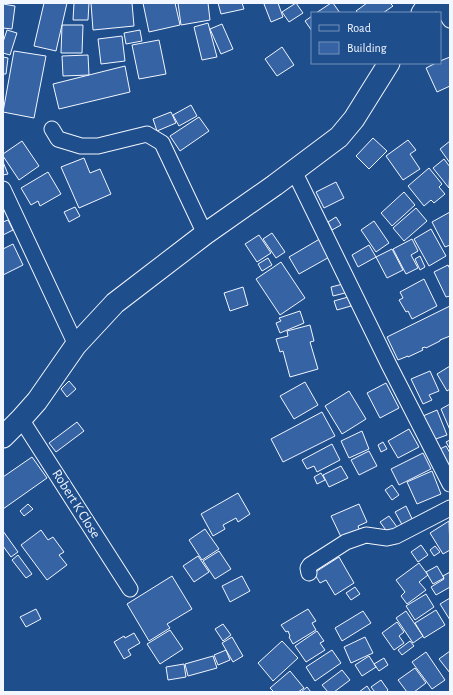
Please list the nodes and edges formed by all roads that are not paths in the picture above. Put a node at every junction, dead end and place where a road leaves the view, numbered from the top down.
1 (429, 3) edge
2 (440, 3) edge
3 (423, 12) edge
4 (450, 20) edge
5 (388, 64) edge
6 (52, 129) dead end
7 (294, 171) junction
8 (3, 189) edge
9 (205, 234) junction
10 (76, 345) junction
11 (21, 419) junction
12 (3, 438) edge
13 (450, 484) edge
14 (450, 508) edge
15 (309, 573) dead end
16 (130, 589) dead end

1 - 3 street
2 - 4 street
5 - 7 street
6 - 9 street
7 - 9 street
7 - 13 street
8 - 10 street
9 - 10 street
10 - 11 street
11 - 12 street
11 - 16 street, Robert K Close
14 - 15 street

